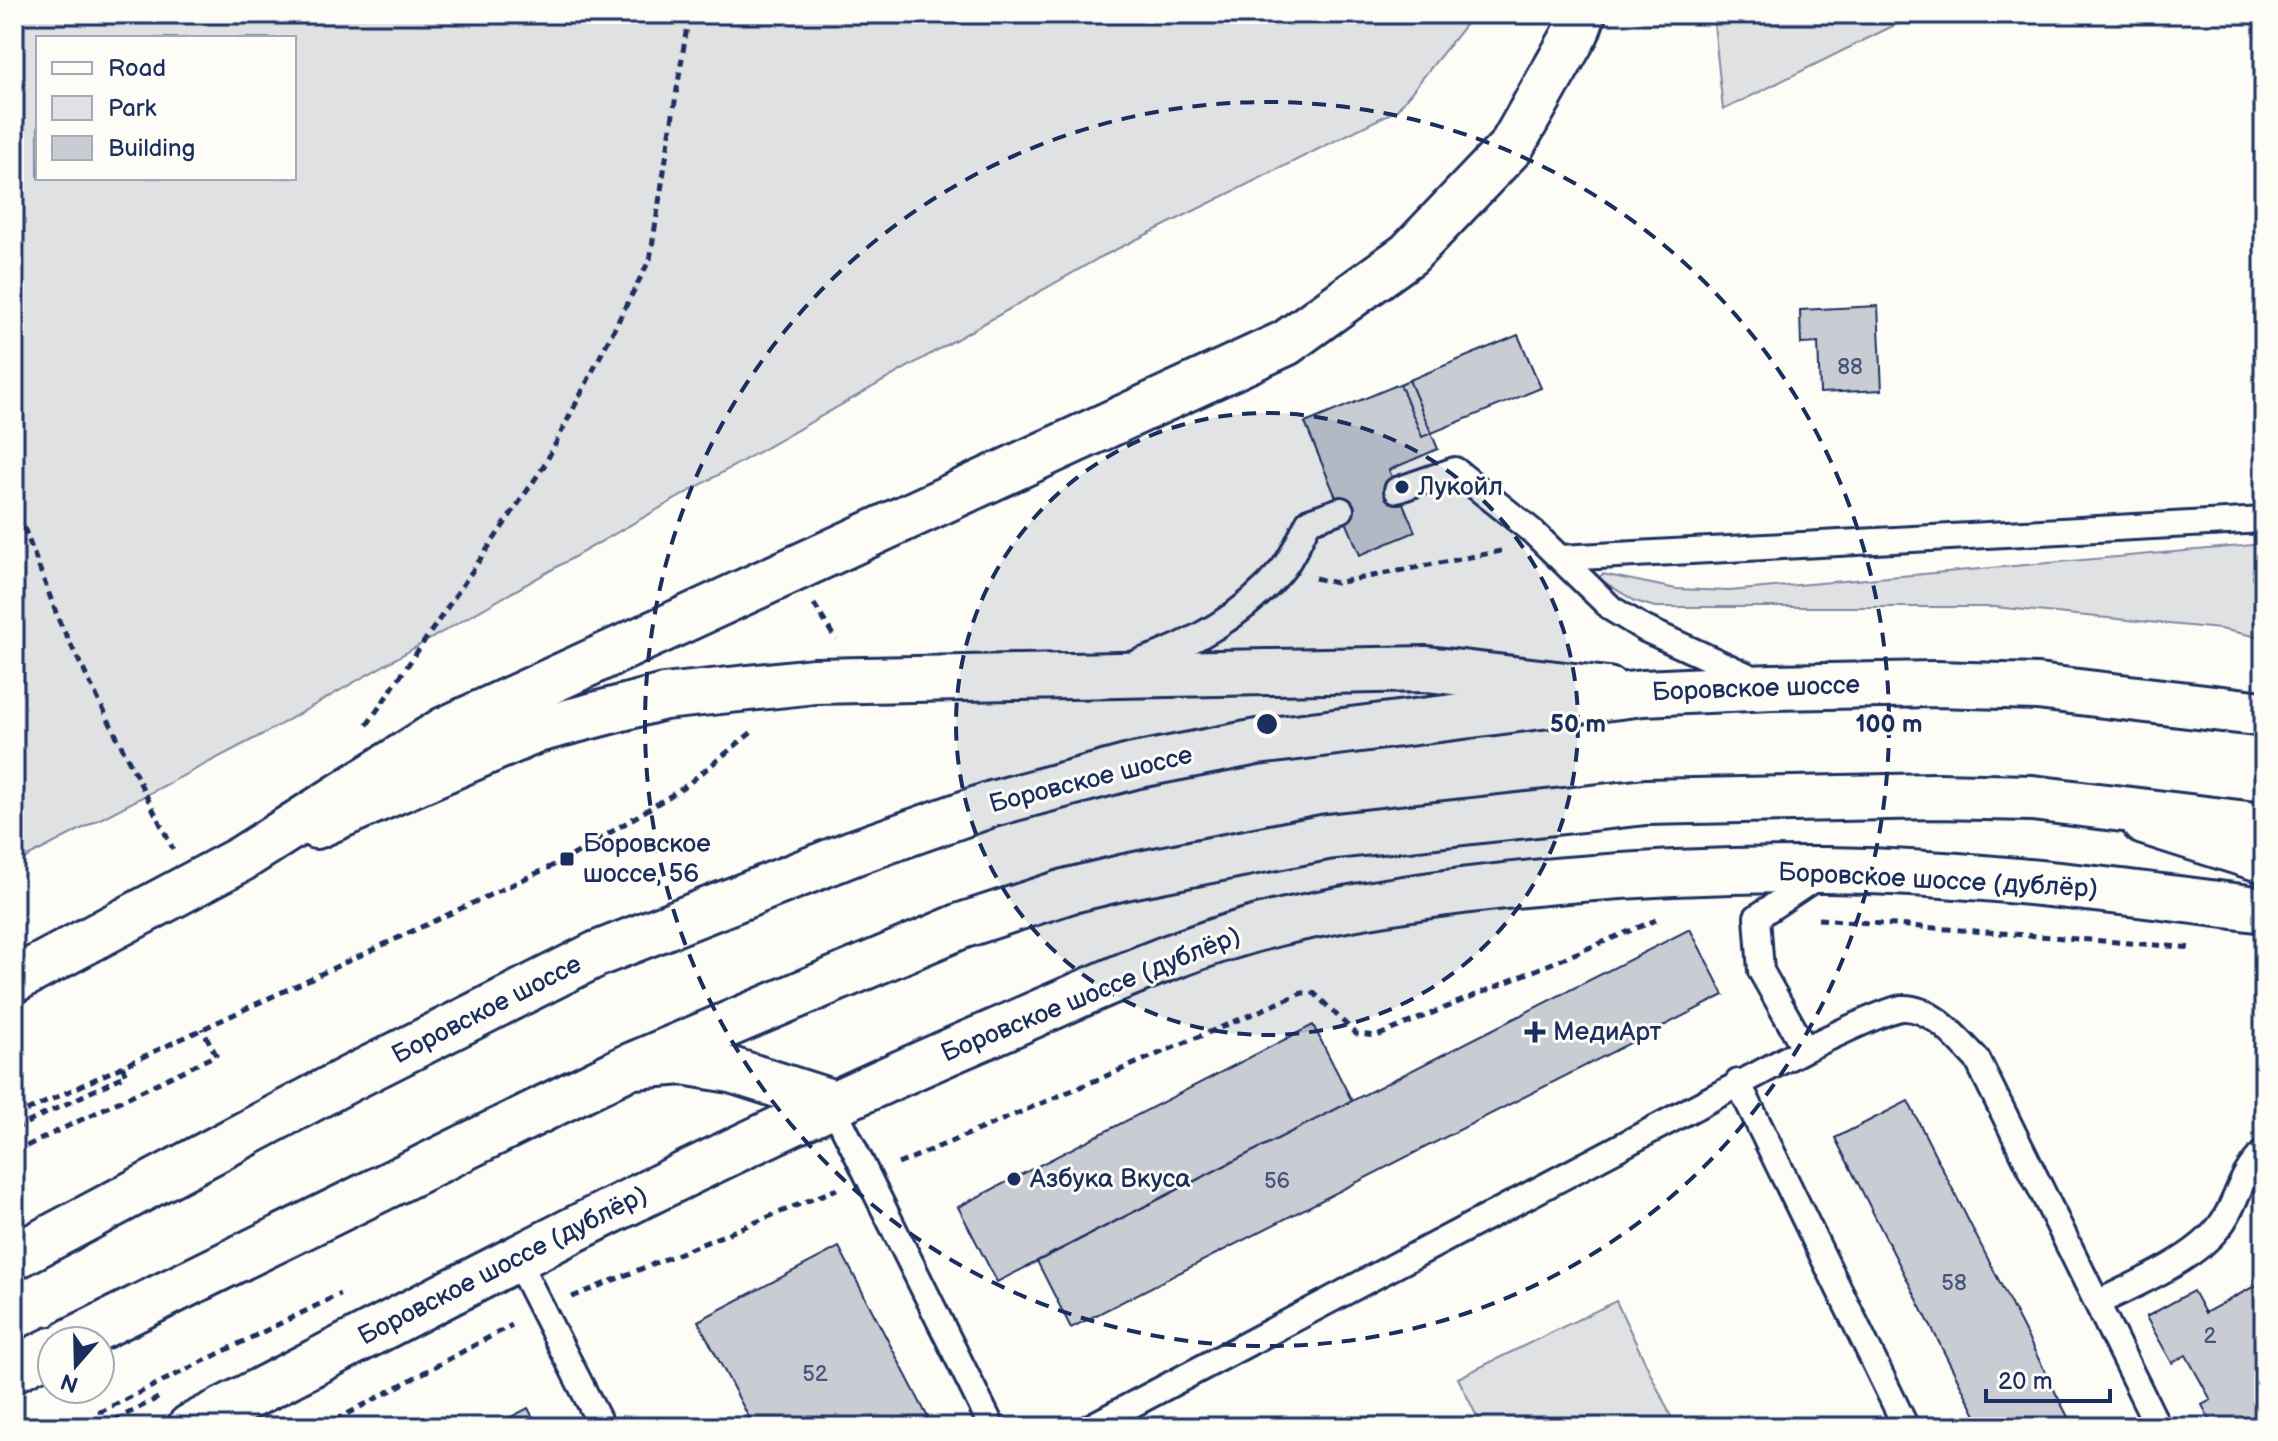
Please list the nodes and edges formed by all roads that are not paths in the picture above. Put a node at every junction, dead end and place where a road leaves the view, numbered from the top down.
1 (1583, 14) edge
2 (1397, 490) dead end
3 (1341, 510) dead end
4 (2264, 520) edge
5 (1561, 558) junction
6 (1092, 673) junction
7 (1772, 687) junction
8 (1643, 693) junction
9 (2264, 714) edge
10 (2032, 798) junction
11 (2264, 826) edge
12 (241, 859) junction
13 (2264, 860) edge
14 (1826, 870) junction
15 (2264, 910) edge
16 (14, 980) edge
17 (1805, 1049) junction
18 (628, 1067) junction
19 (1738, 1082) junction
20 (831, 1102) junction
21 (2264, 1152) edge
22 (14, 1257) edge
23 (516, 1258) junction
24 (2097, 1303) junction
25 (104, 1325) edge
26 (36, 1358) edge
27 (14, 1369) edge
28 (190, 1427) edge
29 (602, 1427) edge
30 (992, 1427) edge
31 (1090, 1427) edge
32 (1906, 1427) edge
33 (2158, 1427) edge

1 - 12 main road
2 - 5 lane
3 - 6 lane
4 - 5 lane
5 - 7 lane
6 - 8 main road
6 - 12 main road
7 - 8 main road, Боровское шоссе
7 - 9 main road, Боровское шоссе
8 - 22 main road, Боровское шоссе
10 - 11 main road
10 - 13 main road
10 - 18 main road
12 - 16 main road
14 - 15 main road, Боровское шоссе (дублёр)
14 - 17 lane
14 - 20 main road, Боровское шоссе (дублёр)
17 - 19 lane
17 - 24 lane
18 - 20 main road
18 - 25 main road
19 - 31 lane
19 - 32 lane
20 - 23 main road, Боровское шоссе (дублёр)
20 - 30 lane
21 - 24 lane
23 - 28 main road, Боровское шоссе (дублёр)
23 - 29 lane
24 - 33 lane
26 - 27 main road

